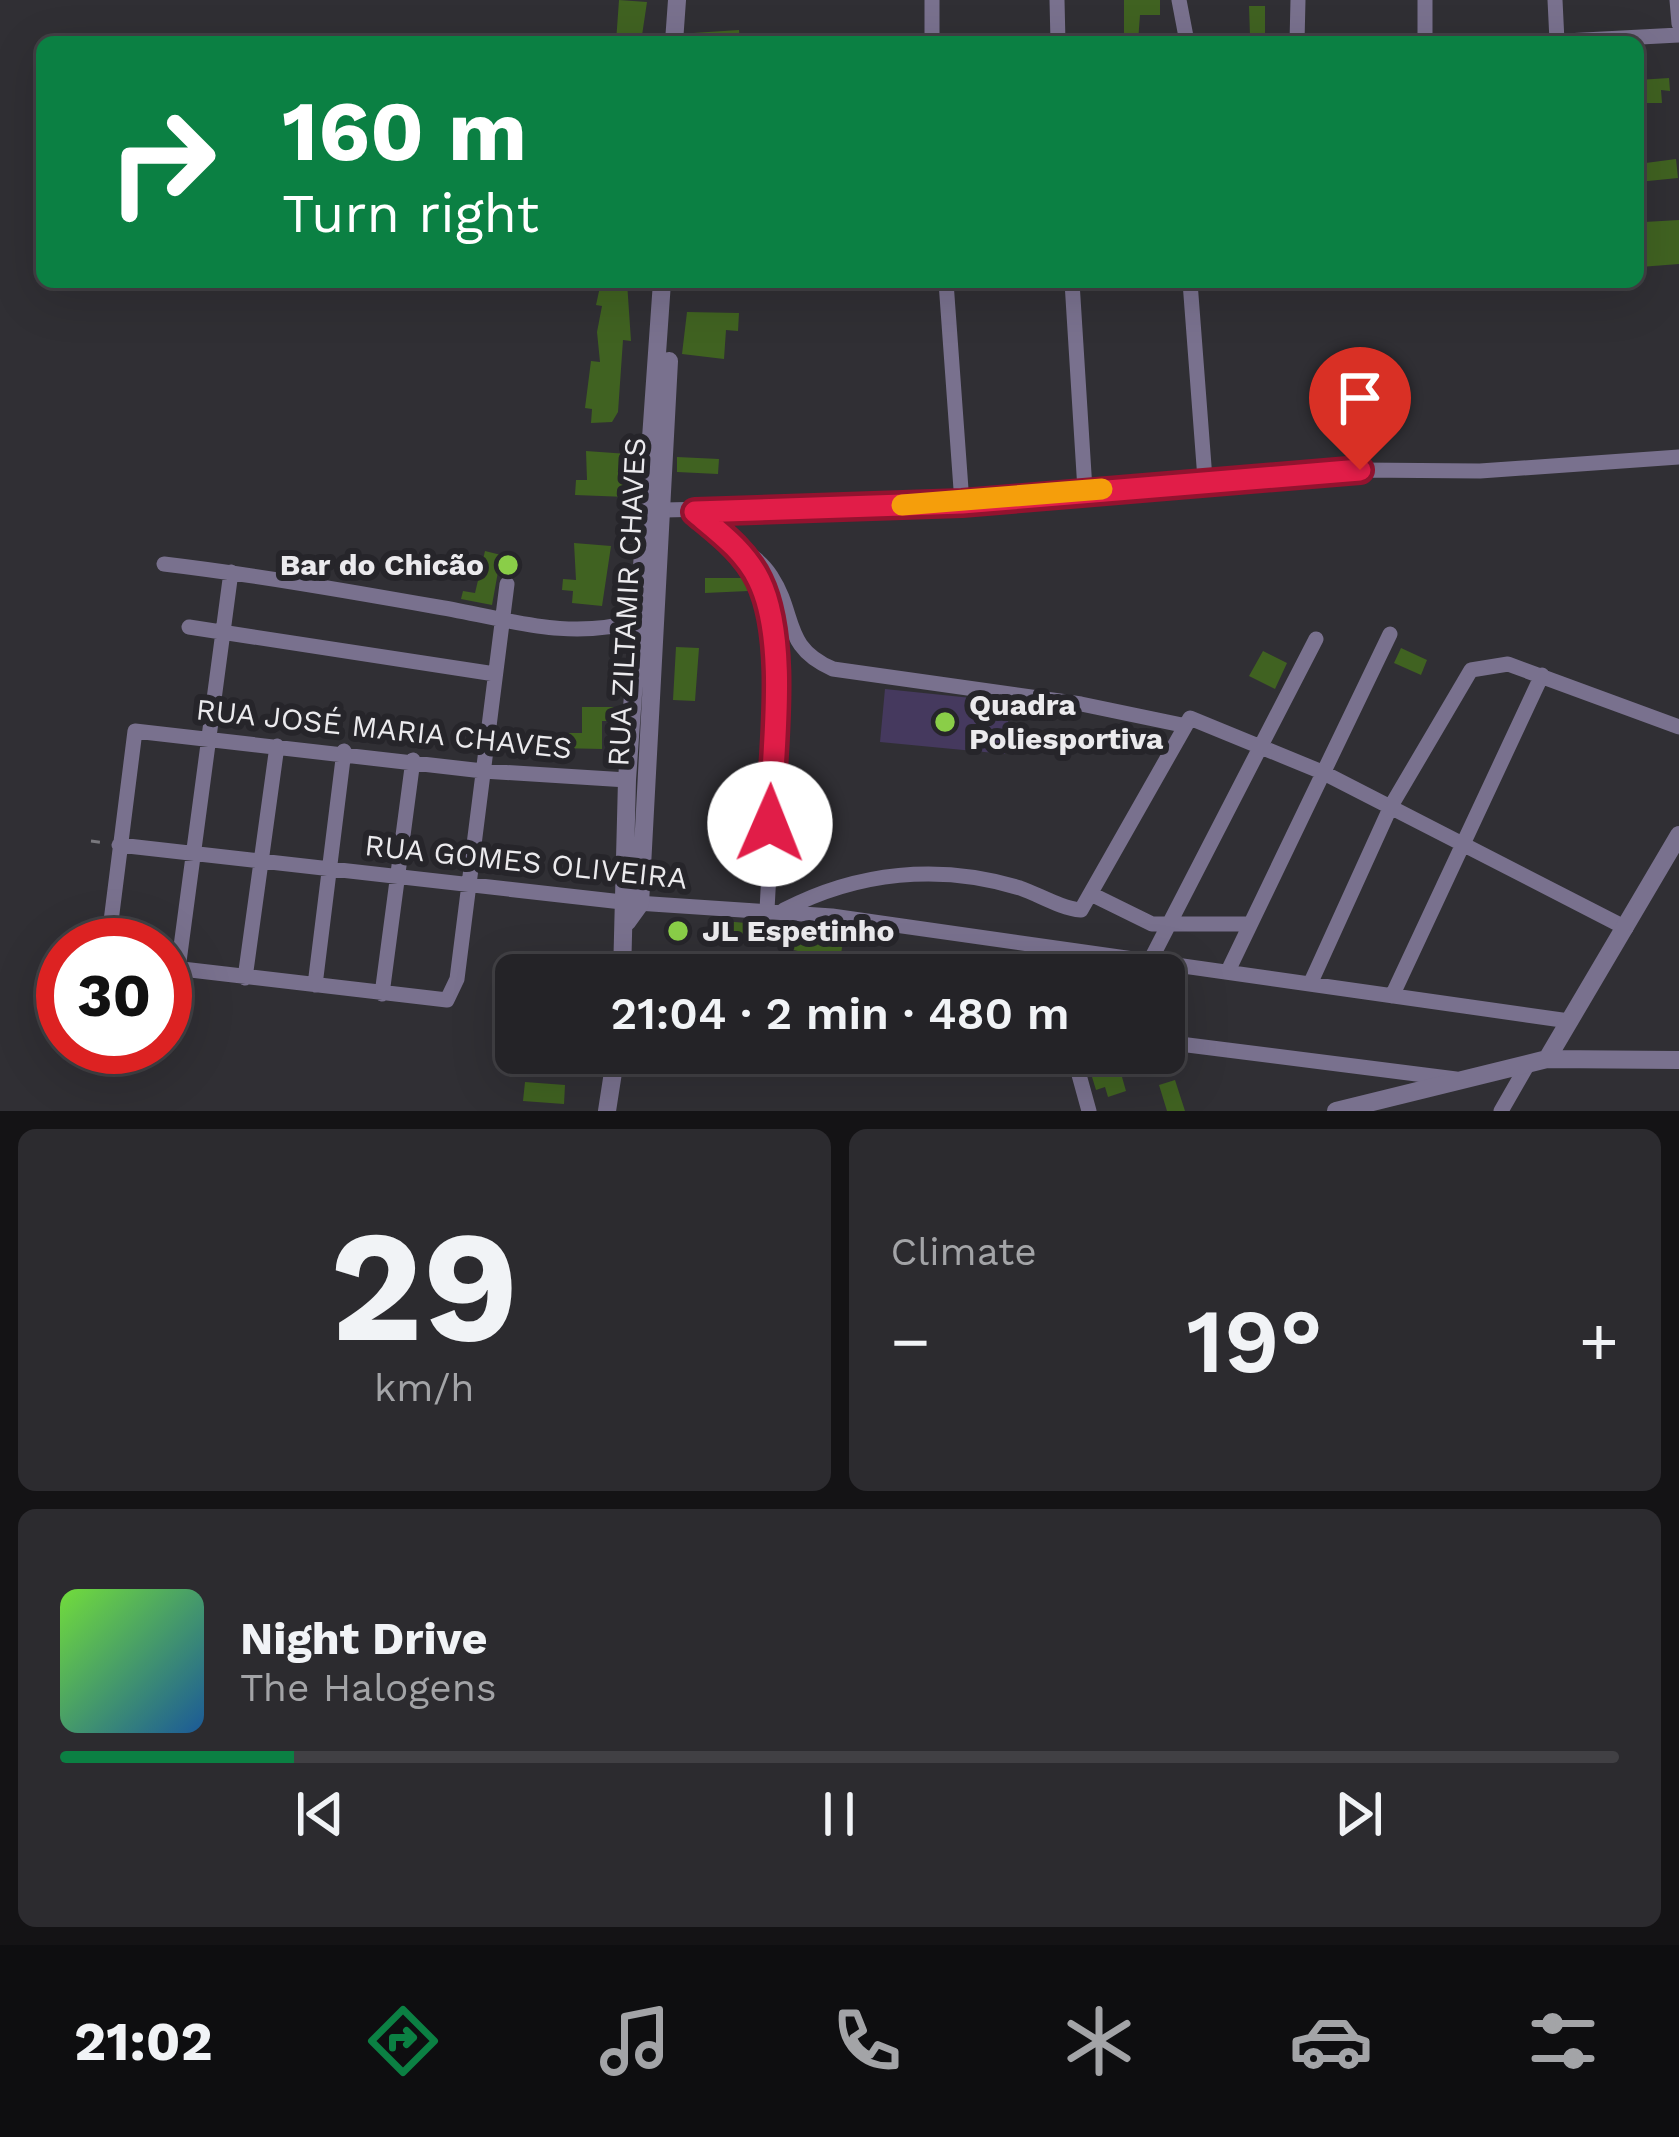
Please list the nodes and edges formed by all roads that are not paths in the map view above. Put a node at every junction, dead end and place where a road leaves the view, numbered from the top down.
1 (676, 0) edge
2 (687, 0) edge
3 (932, 0) edge
4 (1057, 0) edge
5 (1179, 0) edge
6 (1298, 0) edge
7 (1425, 0) edge
8 (1555, 0) edge
9 (1677, 0) edge
10 (1679, 25) edge
11 (1679, 35) edge
12 (674, 36) edge
13 (686, 36) edge
14 (932, 36) edge
15 (1058, 36) edge
16 (1185, 36) edge
17 (1298, 36) edge
18 (1425, 36) edge
19 (1558, 36) edge
20 (1644, 37) edge
21 (662, 288) edge
22 (673, 288) edge
23 (946, 288) edge
24 (1072, 288) edge
25 (1190, 288) edge
26 (658, 452) junction
27 (1679, 457) edge
28 (1205, 479) junction
29 (1085, 490) junction
30 (962, 503) junction
31 (664, 510) junction
32 (695, 512) junction
33 (726, 537) junction
34 (164, 564) dead end
35 (231, 572) junction
36 (506, 584) dead end
37 (501, 617) junction
38 (638, 621) junction
39 (189, 627) dead end
40 (219, 631) junction
41 (1390, 634) dead end
42 (1316, 639) dead end
43 (495, 674) junction
44 (1542, 675) junction
45 (1182, 725) junction
46 (1679, 727) edge
47 (206, 737) junction
48 (1260, 743) junction
49 (277, 746) junction
50 (344, 751) junction
51 (413, 760) junction
52 (483, 771) junction
53 (1322, 772) junction
54 (627, 780) junction
55 (1391, 806) junction
56 (1679, 835) edge
57 (1462, 843) junction
58 (119, 845) junction
59 (191, 853) junction
60 (261, 861) junction
61 (329, 869) junction
62 (396, 876) junction
63 (468, 886) junction
64 (1093, 895) junction
65 (629, 909) junction
66 (773, 912) junction
67 (110, 918) edge
68 (180, 918) edge
69 (1170, 924) junction
70 (1249, 924) junction
71 (1626, 928) junction
72 (624, 954) edge
73 (1089, 954) edge
74 (1153, 954) edge
75 (1185, 966) edge
76 (192, 971) edge
77 (1228, 971) junction
78 (244, 978) junction
79 (1311, 982) junction
80 (315, 985) junction
81 (382, 994) junction
82 (1392, 996) junction
83 (1569, 1021) junction
84 (1185, 1045) edge
85 (1679, 1060) edge
86 (1538, 1061) junction
87 (613, 1074) edge
88 (1079, 1074) edge
89 (1456, 1078) junction
90 (608, 1111) edge
91 (1089, 1111) edge
92 (1336, 1111) edge
93 (1501, 1111) edge

1 - 12 street
2 - 13 street
3 - 14 street
4 - 15 street
5 - 16 street
6 - 17 street
7 - 18 street
8 - 19 street
9 - 10 street
11 - 20 street
21 - 26 street, RUA ZILTAMIR CHAVES
22 - 26 street, RUA ZILTAMIR CHAVES
23 - 30 street
24 - 29 street
25 - 28 street
26 - 31 street, RUA ZILTAMIR CHAVES
26 - 38 street, RUA ZILTAMIR CHAVES
27 - 28 street
28 - 29 street
29 - 30 street
30 - 32 street
31 - 32 street
31 - 65 street, RUA ZILTAMIR CHAVES
32 - 33 street
33 - 45 street
33 - 66 street
34 - 35 street
35 - 37 street
35 - 40 street
36 - 37 street
37 - 38 street
37 - 43 street
38 - 54 street, RUA ZILTAMIR CHAVES
39 - 40 street
40 - 43 street
40 - 47 street
41 - 53 street
42 - 48 street
43 - 52 street
44 - 46 street
44 - 55 street
44 - 57 street
45 - 48 street
45 - 64 street
47 - 49 street, RUA JOSÉ MARIA CHAVES
47 - 58 street, RUA JOSÉ MARIA CHAVES
47 - 59 street
48 - 53 street
48 - 69 street
49 - 50 street, RUA JOSÉ MARIA CHAVES
49 - 60 street
50 - 51 street, RUA JOSÉ MARIA CHAVES
50 - 61 street
51 - 52 street, RUA JOSÉ MARIA CHAVES
51 - 62 street
52 - 54 street, RUA JOSÉ MARIA CHAVES
52 - 63 street
53 - 55 street
53 - 70 street
54 - 65 street, RUA ZILTAMIR CHAVES
55 - 57 street
55 - 79 street
56 - 71 street
57 - 71 street
57 - 82 street
58 - 59 street, RUA GOMES OLIVEIRA
58 - 67 street
59 - 60 street, RUA GOMES OLIVEIRA
59 - 68 street
60 - 61 street, RUA GOMES OLIVEIRA
60 - 78 street
61 - 62 street, RUA GOMES OLIVEIRA
61 - 80 street
62 - 63 street, RUA GOMES OLIVEIRA
62 - 81 street
63 - 65 street, RUA GOMES OLIVEIRA
63 - 81 street
64 - 66 street
64 - 69 street
65 - 66 street, RUA GOMES OLIVEIRA
65 - 72 street, RUA ZILTAMIR CHAVES
66 - 73 street, RUA GOMES OLIVEIRA
69 - 70 street
69 - 74 street
70 - 77 street
71 - 83 street
75 - 77 street, RUA GOMES OLIVEIRA
76 - 78 street
77 - 79 street, RUA GOMES OLIVEIRA
78 - 80 street
79 - 82 street, RUA GOMES OLIVEIRA
80 - 81 street
82 - 83 street, RUA GOMES OLIVEIRA
83 - 86 street
84 - 89 street
85 - 86 street
86 - 89 street
86 - 93 street
87 - 90 street
88 - 91 street
89 - 92 street

